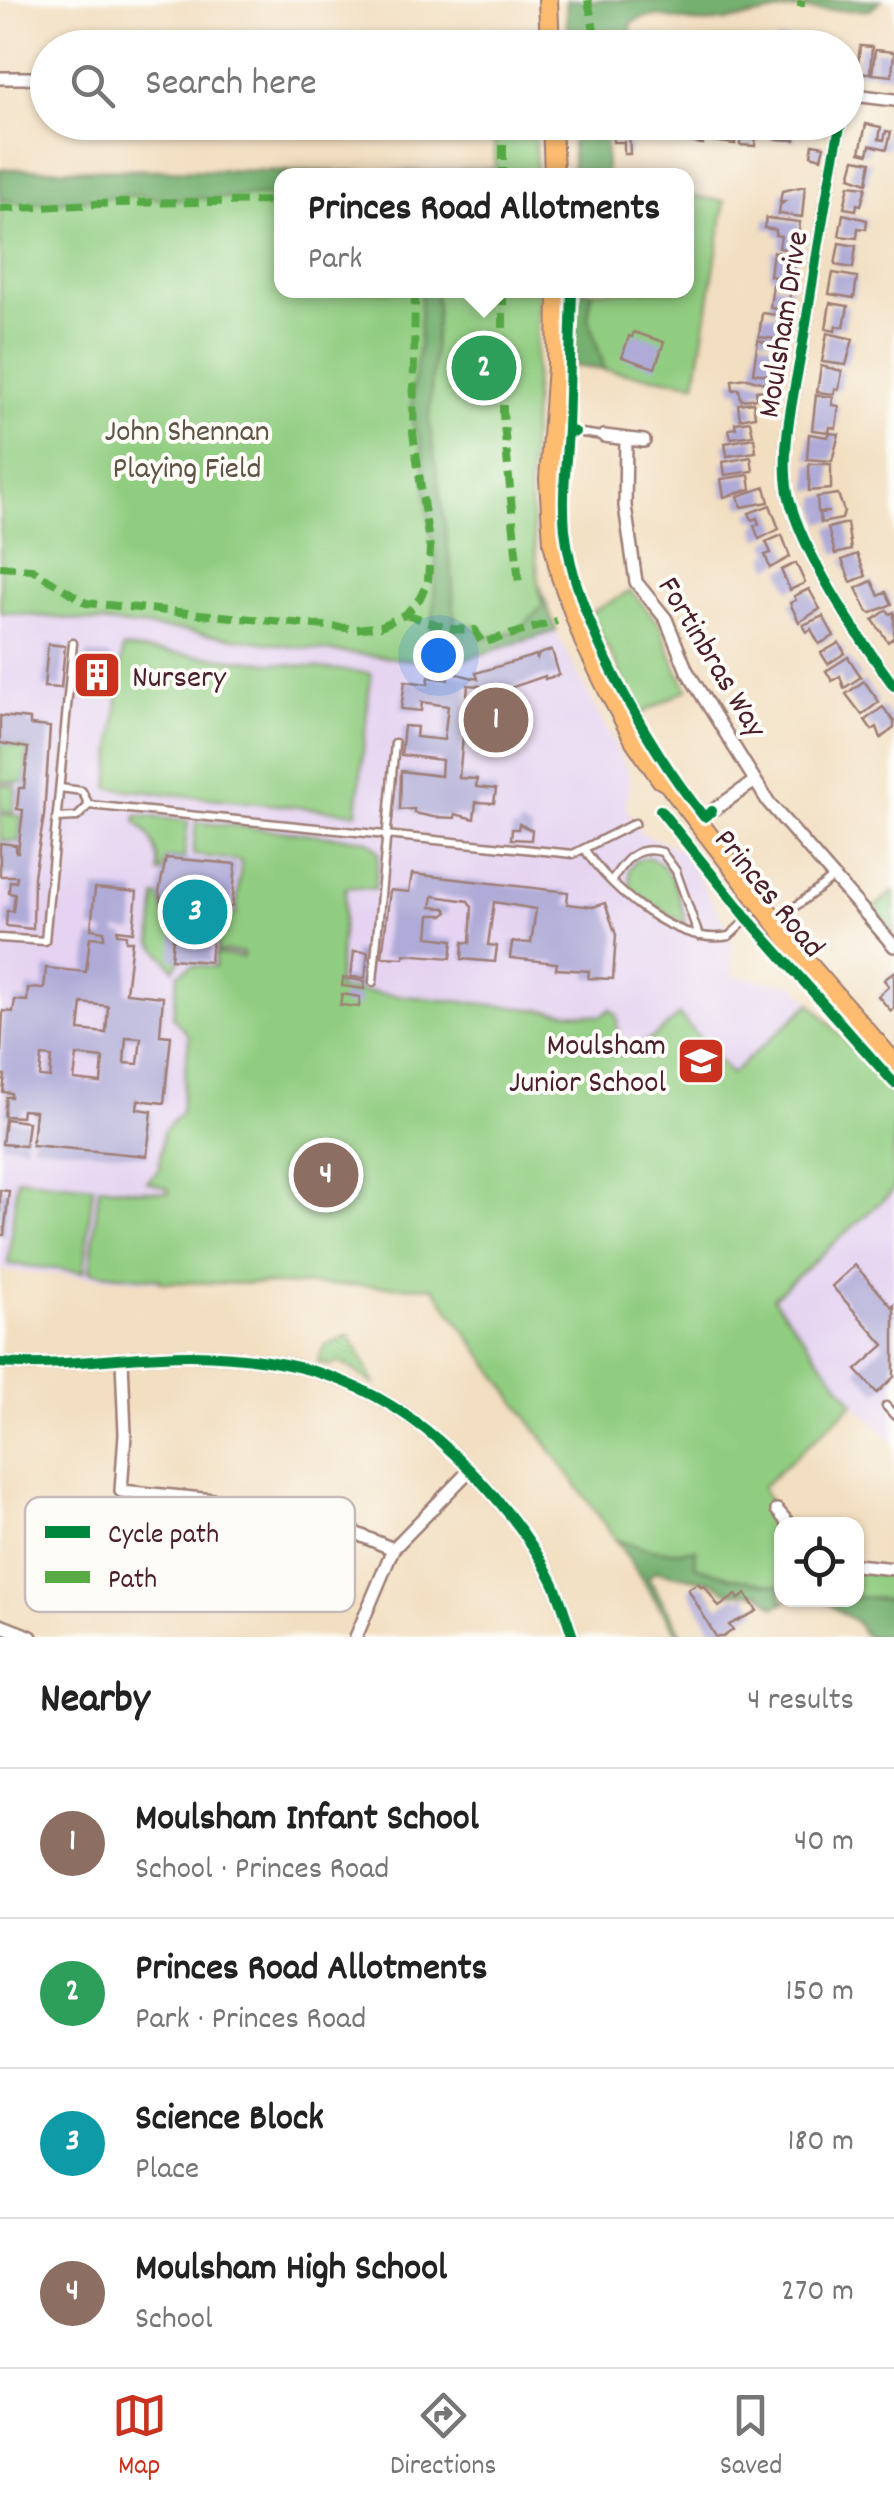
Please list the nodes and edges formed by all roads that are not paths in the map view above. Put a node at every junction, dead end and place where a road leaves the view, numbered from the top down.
1 (548, 0) edge
2 (549, 30) edge
3 (0, 78) edge
4 (30, 78) edge
5 (864, 97) edge
6 (894, 100) edge
7 (553, 140) edge
8 (837, 140) edge
9 (554, 168) edge
10 (558, 298) edge
11 (576, 432) dead end
12 (604, 436) joint
13 (626, 439) junction
14 (644, 441) dead end
15 (73, 643) dead end
16 (894, 686) edge
17 (395, 742) dead end
18 (660, 778) junction
19 (755, 780) junction
20 (59, 788) junction
21 (89, 805) junction
22 (712, 812) dead end
23 (56, 818) junction
24 (635, 823) dead end
25 (386, 836) junction
26 (585, 850) junction
27 (834, 878) junction
28 (612, 880) junction
29 (796, 906) dead end
30 (753, 914) junction
31 (699, 937) junction
32 (0, 938) edge
33 (894, 946) edge
34 (373, 982) dead end
35 (847, 1012) junction
36 (894, 1063) edge
37 (122, 1360) junction
38 (0, 1363) edge
39 (886, 1406) dead end
40 (894, 1415) edge
41 (470, 1470) junction
42 (179, 1497) edge
43 (777, 1510) dead end
44 (783, 1517) edge
45 (355, 1532) edge
46 (393, 1549) junction
47 (864, 1566) edge
48 (894, 1570) edge
49 (0, 1625) edge
50 (31, 1637) edge
51 (356, 1637) edge
52 (573, 1637) edge

1 - 2 main road
3 - 4 street
5 - 6 street
7 - 9 main road
8 - 16 street, Moulsham Drive
10 - 18 main road, Princes Road
11 - 12 lane
12 - 13 street
13 - 14 street
13 - 19 street, Fortinbras Way
15 - 20 lane
17 - 25 lane
18 - 30 main road, Princes Road
18 - 35 main road, Princes Road
19 - 22 street, Fortinbras Way
19 - 27 street, Fortinbras Way
20 - 21 lane
20 - 23 lane
21 - 23 lane
21 - 25 lane
23 - 32 lane
24 - 26 lane
25 - 26 lane
25 - 34 lane
26 - 28 lane
27 - 29 lane
27 - 33 street, Fortinbras Way
28 - 31 lane
28 - 31 lane
30 - 31 lane
30 - 35 main road, Princes Road
35 - 36 main road, Princes Road
37 - 38 street
37 - 41 street
37 - 42 street
39 - 40 lane
41 - 46 street
41 - 52 street
43 - 44 street
45 - 46 street
46 - 51 street
47 - 48 street
49 - 50 street

